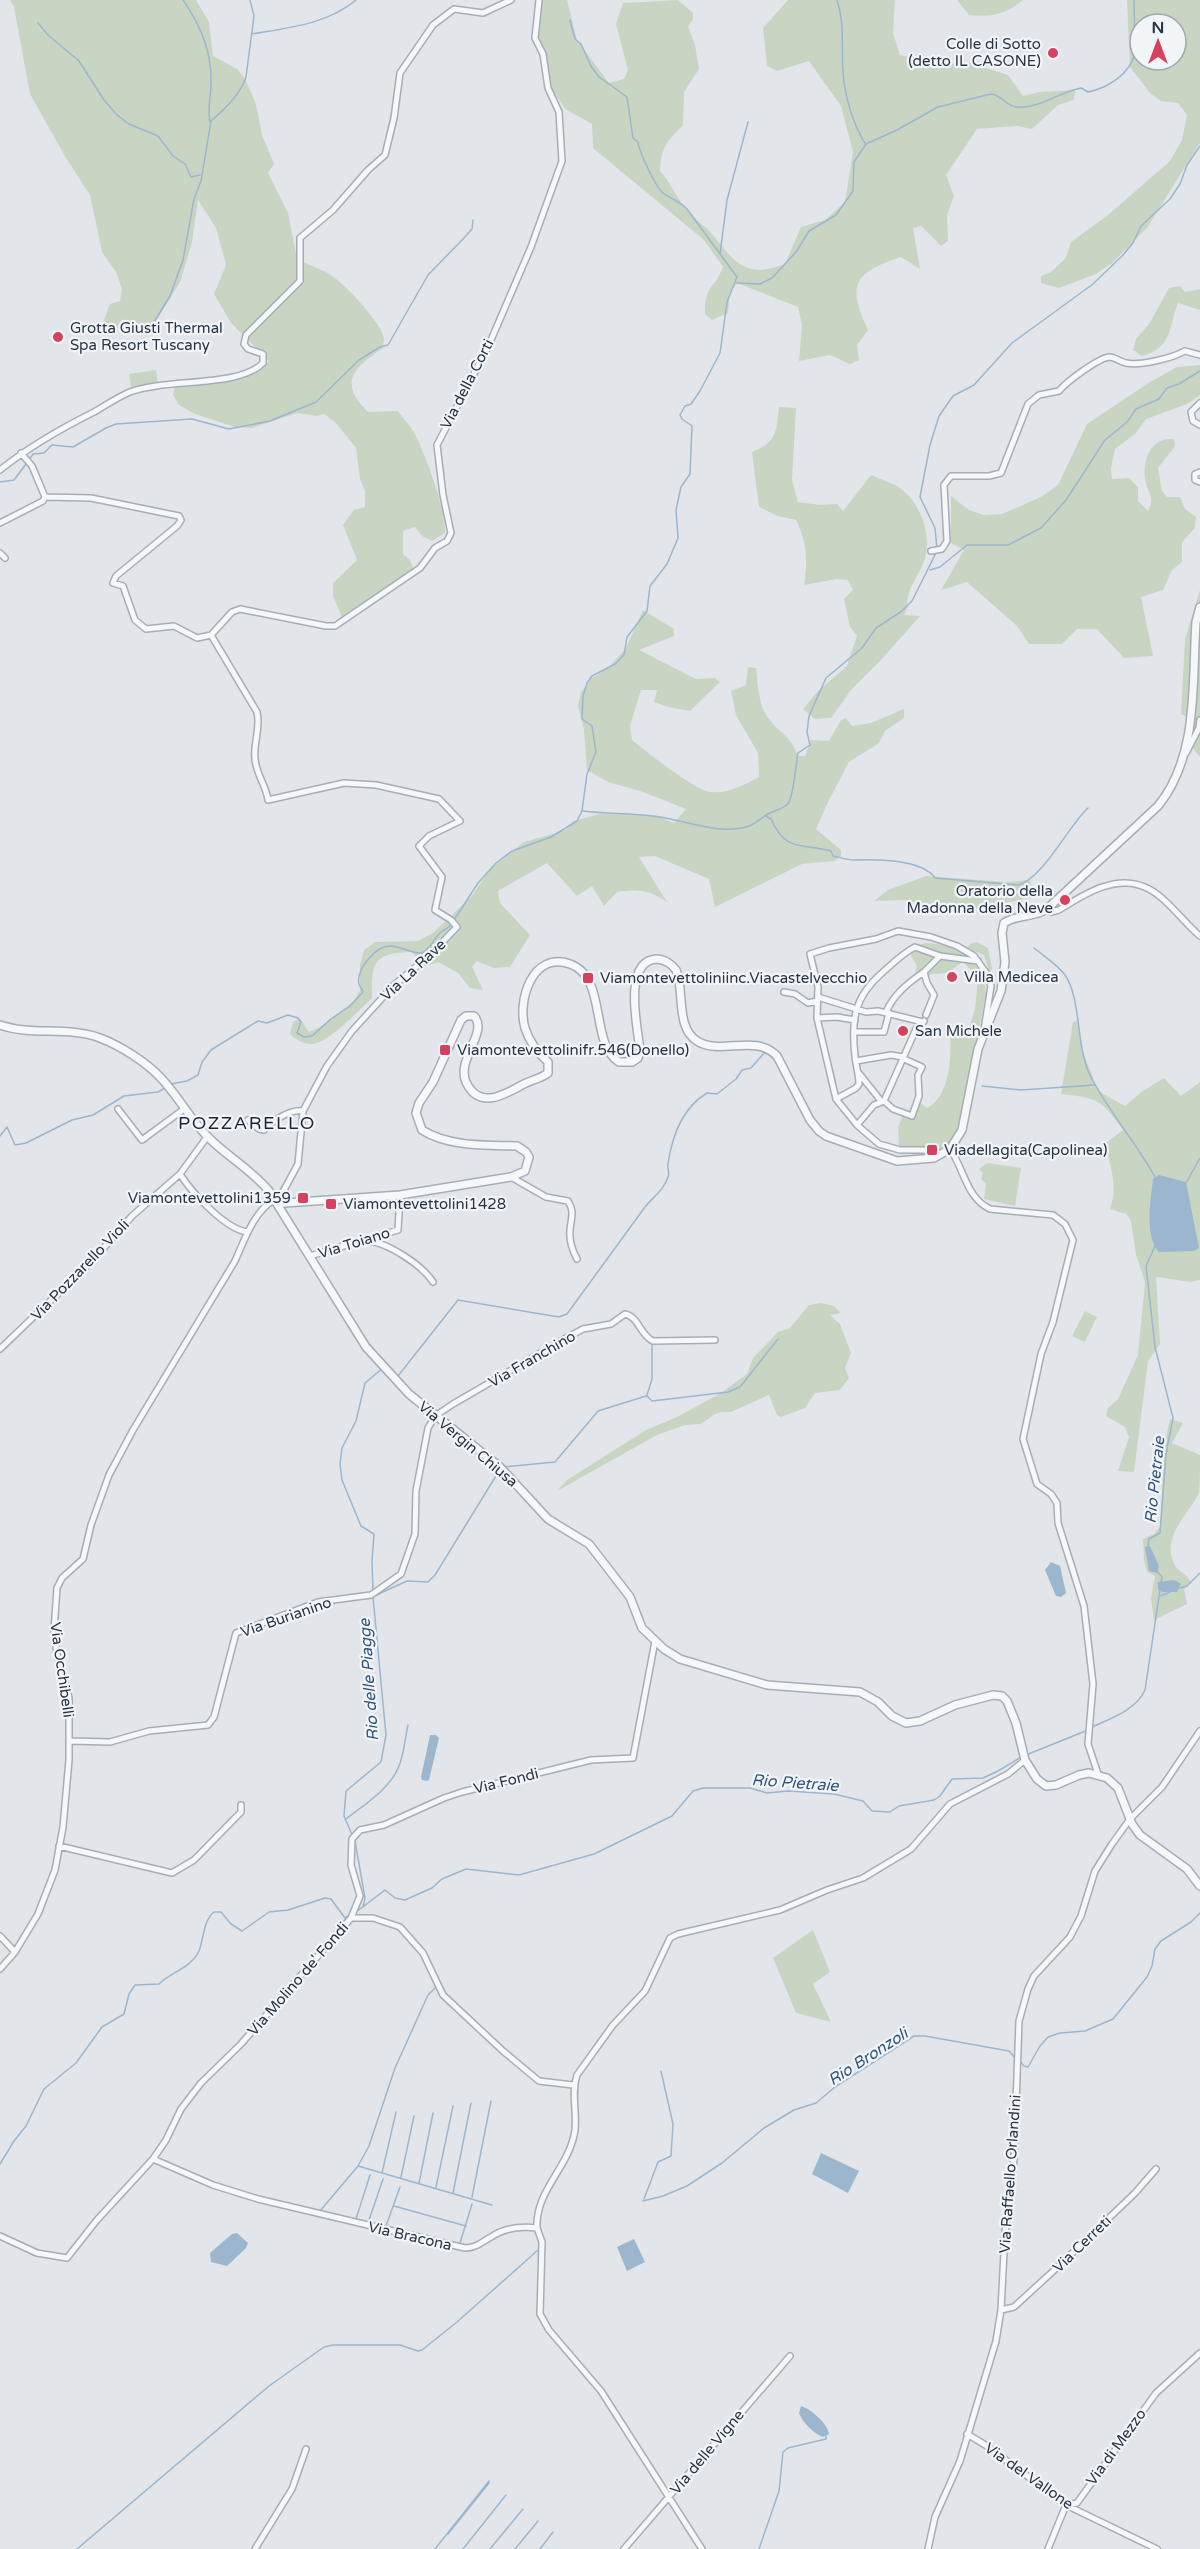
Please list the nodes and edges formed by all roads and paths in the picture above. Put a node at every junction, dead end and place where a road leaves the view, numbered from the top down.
1 (511, 0) edge
2 (539, 0) edge
3 (1200, 355) edge
4 (1200, 403) edge
5 (1200, 425) edge
6 (21, 453) junction
7 (0, 470) edge
8 (1200, 472) edge
9 (1200, 482) edge
10 (45, 497) junction
11 (0, 523) edge
12 (931, 551) dead end
13 (0, 553) edge
14 (5, 558) dead end
15 (1200, 608) edge
16 (211, 635) junction
17 (1200, 720) edge
18 (1183, 760) junction
19 (1047, 909) junction
20 (1200, 936) edge
21 (940, 956) junction
22 (978, 961) junction
23 (924, 972) junction
24 (784, 992) dead end
25 (817, 999) junction
26 (856, 1010) junction
27 (888, 1012) junction
28 (817, 1018) junction
29 (924, 1019) junction
30 (855, 1020) junction
31 (0, 1024) edge
32 (855, 1032) junction
33 (984, 1032) junction
34 (903, 1057) junction
35 (856, 1061) junction
36 (857, 1071) junction
37 (836, 1099) junction
38 (883, 1101) junction
39 (118, 1109) dead end
40 (184, 1109) junction
41 (303, 1111) junction
42 (248, 1120) dead end
43 (858, 1125) junction
44 (207, 1137) junction
45 (950, 1149) junction
46 (934, 1158) junction
47 (180, 1174) junction
48 (511, 1178) junction
49 (400, 1195) junction
50 (276, 1200) junction
51 (248, 1232) junction
52 (363, 1240) junction
53 (310, 1256) junction
54 (577, 1259) dead end
55 (433, 1282) dead end
56 (715, 1340) dead end
57 (0, 1349) edge
58 (435, 1416) junction
59 (655, 1641) junction
60 (1200, 1731) edge
61 (70, 1741) junction
62 (1025, 1760) junction
63 (1098, 1774) junction
64 (241, 1804) dead end
65 (1130, 1819) junction
66 (59, 1846) junction
67 (1200, 1886) edge
68 (351, 1918) junction
69 (0, 1936) edge
70 (15, 1952) junction
71 (0, 1969) edge
72 (573, 2085) junction
73 (153, 2159) junction
74 (1156, 2169) dead end
75 (537, 2228) junction
76 (0, 2236) edge
77 (1001, 2310) junction
78 (1200, 2353) edge
79 (790, 2356) dead end
80 (967, 2434) junction
81 (306, 2449) dead end
82 (668, 2499) junction
83 (1066, 2505) junction
84 (255, 2549) edge
85 (624, 2549) edge
86 (702, 2549) edge
87 (928, 2549) edge
88 (1048, 2549) edge
89 (1157, 2549) edge

1 - 6 street
2 - 16 street, Via della Corti
3 - 12 street
4 - 5 street
6 - 7 street
6 - 10 street
8 - 9 street
10 - 11 street
10 - 16 street
13 - 14 street
15 - 18 street
16 - 41 street, Via La Rave
17 - 18 street
18 - 19 street
19 - 20 street
19 - 33 street
21 - 22 street
21 - 23 street
21 - 26 street
22 - 25 street
22 - 33 street
23 - 27 street
23 - 29 street
24 - 25 street
25 - 26 street
25 - 28 street
26 - 27 street
26 - 30 street
27 - 29 street
27 - 32 street
28 - 30 street
28 - 37 street
29 - 34 street
30 - 32 street
31 - 40 street, Via Vergin Chiusa
32 - 35 street
33 - 45 street
34 - 35 street
34 - 38 street
34 - 38 street
35 - 36 street
36 - 37 street
36 - 38 street
37 - 43 street
38 - 43 street
39 - 40 street
40 - 44 street, Via Vergin Chiusa
41 - 42 street
41 - 50 street, Via La Rave
43 - 46 street
44 - 47 street, Via Pozzarello Violi
44 - 50 street, Via Vergin Chiusa
45 - 46 street
45 - 63 street
46 - 48 street
47 - 51 street
47 - 57 street, Via Pozzarello Violi
48 - 49 street
48 - 54 street
49 - 50 street
49 - 52 street, Via Toiano
50 - 51 street, Via Occhibelli
50 - 53 street, Via Vergin Chiusa
51 - 61 street, Via Occhibelli
52 - 53 street, Via Toiano
52 - 55 street
53 - 58 street, Via Vergin Chiusa
56 - 58 street, Via Franchino
58 - 59 street, Via Vergin Chiusa
58 - 61 street, Via Burianino
59 - 62 street, Via Vergin Chiusa
59 - 68 street, Via Fondi
60 - 65 street, Via Raffaello Orlandini
61 - 66 street, Via Occhibelli
62 - 63 street, Via Vergin Chiusa
62 - 72 street
63 - 65 street
64 - 66 street
65 - 67 street
65 - 77 street, Via Raffaello Orlandini
66 - 70 street, Via Occhibelli
68 - 72 street, Via Molino de' Fondi
68 - 73 street, Via Molino de' Fondi
69 - 70 street
70 - 71 street, Via Occhibelli
72 - 75 street
73 - 75 street, Via Bracona
73 - 76 street
74 - 77 street, Via Cerreti
75 - 82 street
77 - 80 street, Via Raffaello Orlandini
78 - 83 street, Via di Mezzo
79 - 82 street, Via delle Vigne
80 - 83 street, Via del Vallone
80 - 87 street, Via Raffaello Orlandini
81 - 84 street
82 - 85 street, Via delle Vigne
82 - 86 street
83 - 88 street, Via di Mezzo
83 - 89 street, Via del Vallone

